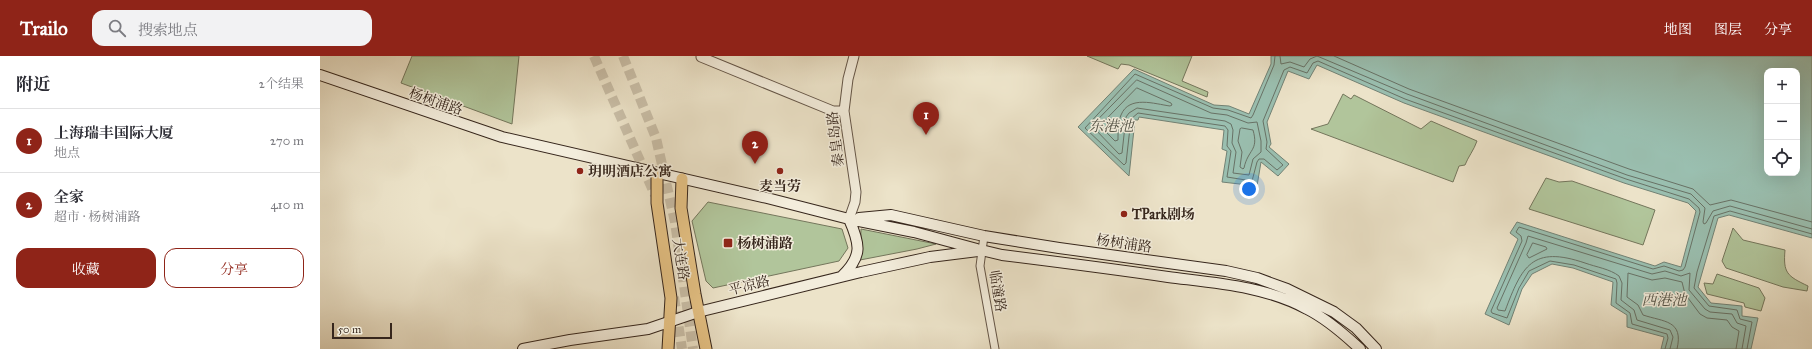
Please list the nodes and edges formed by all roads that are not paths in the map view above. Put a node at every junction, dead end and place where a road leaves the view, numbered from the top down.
1 (700, 56) edge
2 (854, 56) edge
3 (320, 75) edge
4 (844, 111) junction
5 (657, 174) junction
6 (682, 179) junction
7 (849, 219) junction
8 (984, 236) junction
9 (982, 250) junction
10 (841, 277) junction
11 (698, 312) junction
12 (671, 322) junction
13 (523, 349) edge
14 (668, 349) edge
15 (706, 349) edge
16 (995, 349) edge
17 (1360, 349) edge
18 (1376, 349) edge

1 - 4 street
2 - 4 street, 秦皇岛路
3 - 5 main road, 杨树浦路
4 - 7 street, 秦皇岛路
5 - 6 main road, 杨树浦路
5 - 12 main road, 大连路
6 - 7 main road, 杨树浦路
6 - 11 main road, 大连路
7 - 8 main road, 杨树浦路
7 - 9 main road, 杨树浦路
7 - 10 main road
8 - 9 street, 临潼路
8 - 18 main road, 杨树浦路
9 - 10 main road, 平凉路
9 - 16 street, 临潼路
9 - 17 main road, 杨树浦路
10 - 11 main road, 平凉路
11 - 12 main road, 平凉路
11 - 15 main road, 大连路
12 - 13 main road, 平凉路
12 - 14 main road, 大连路

